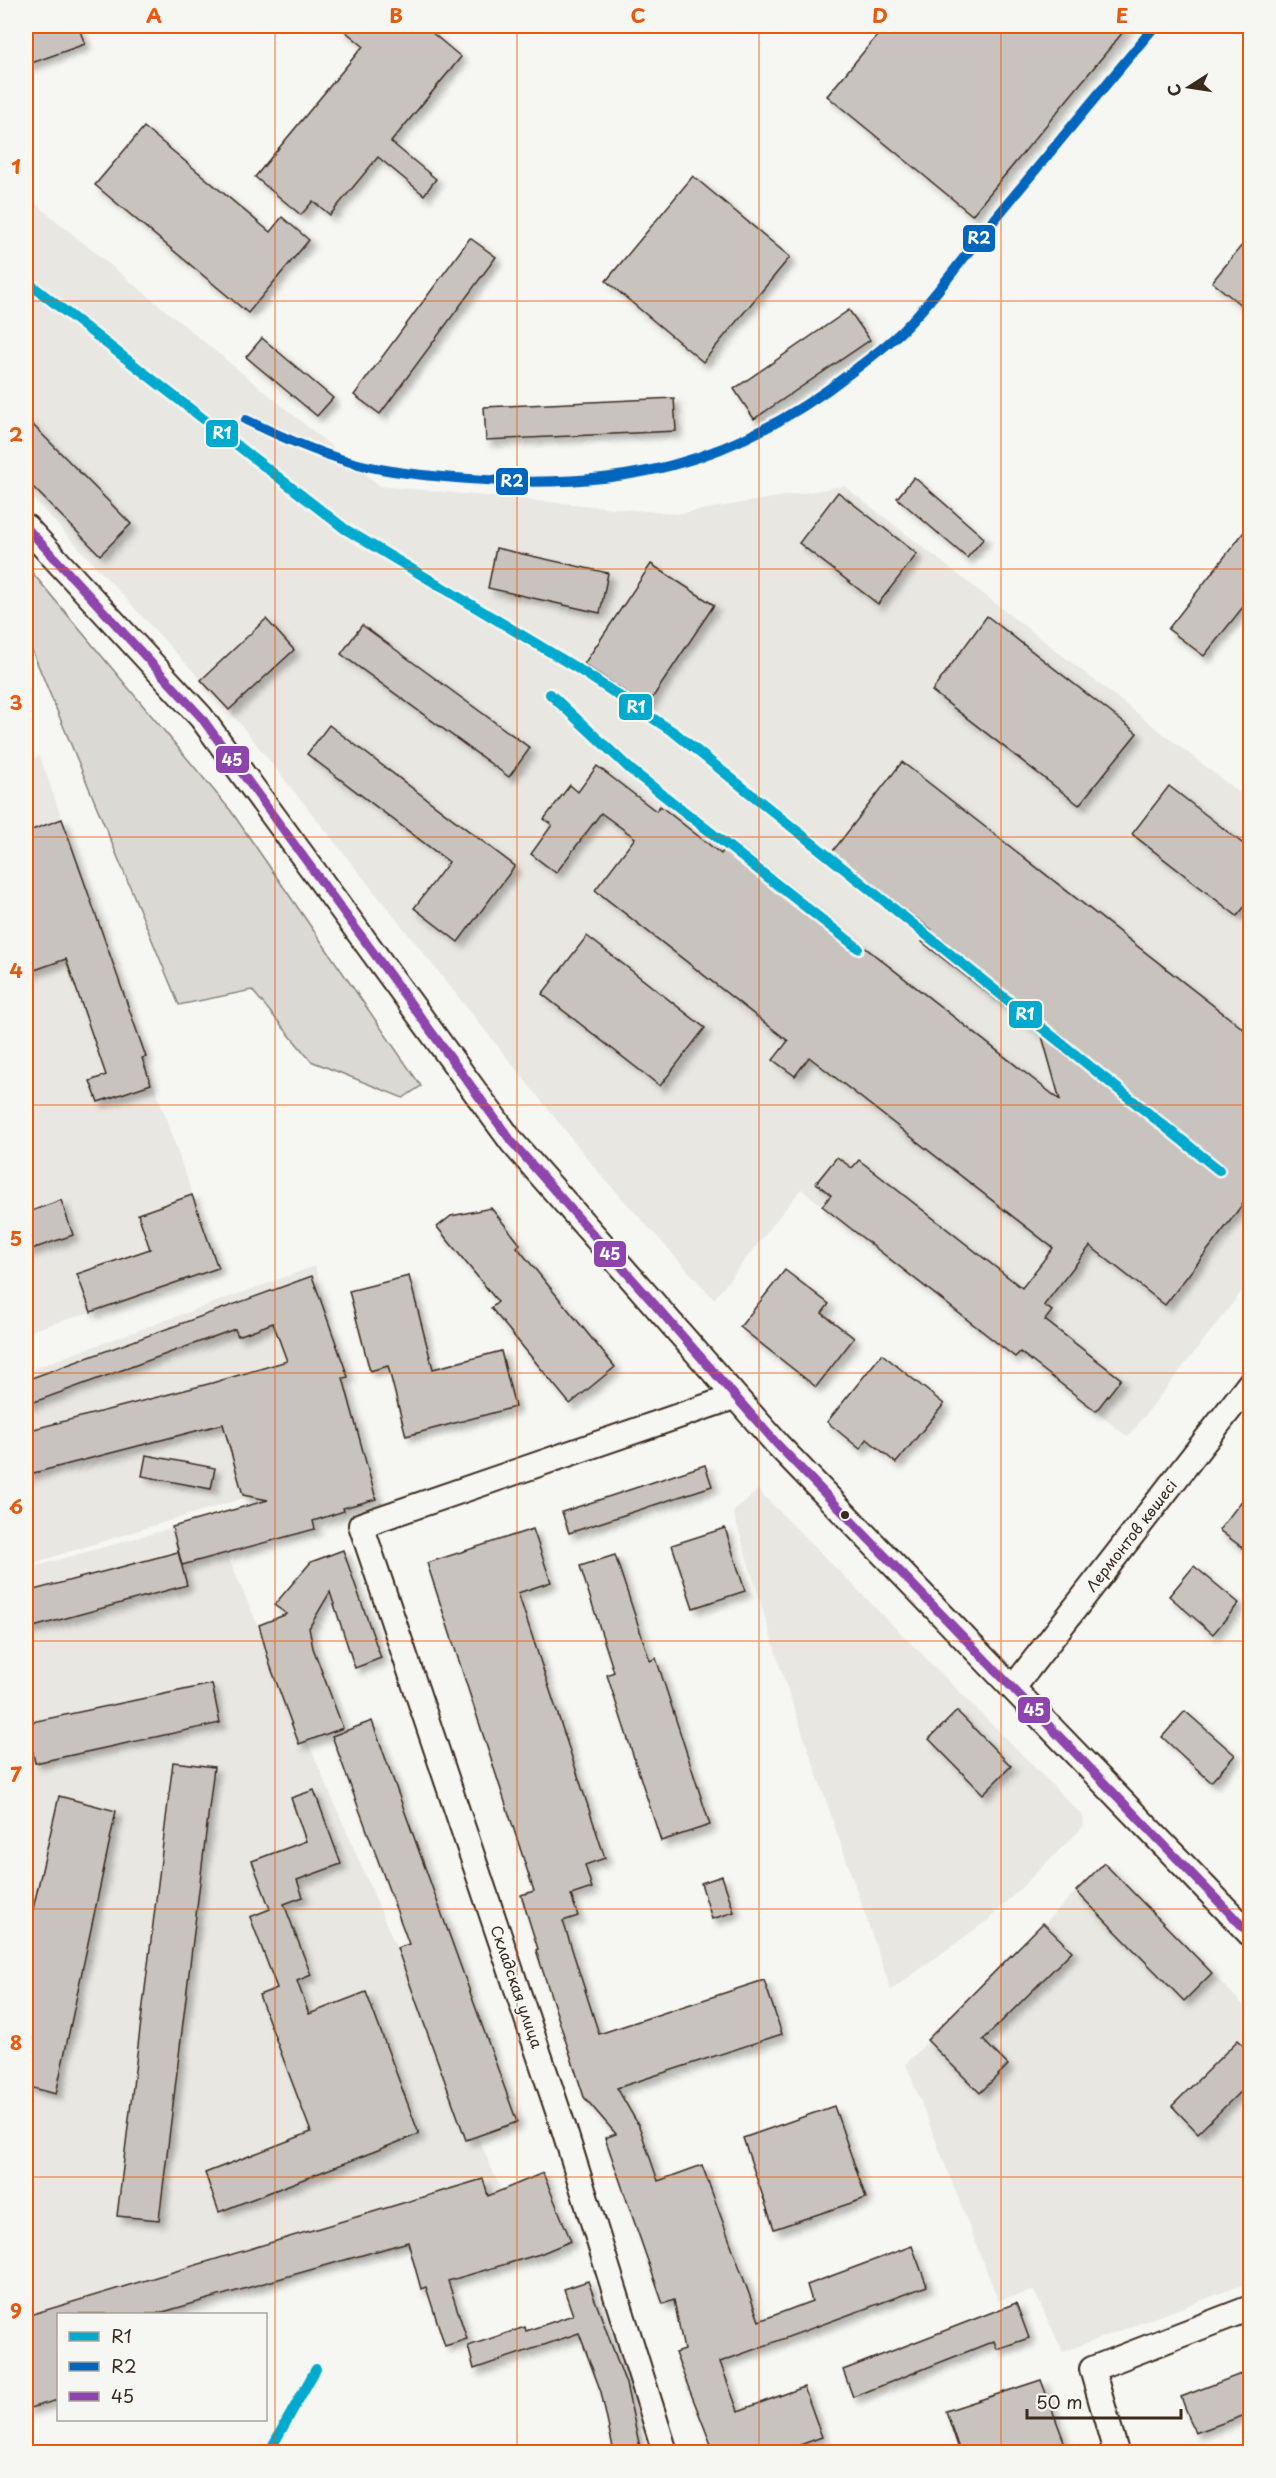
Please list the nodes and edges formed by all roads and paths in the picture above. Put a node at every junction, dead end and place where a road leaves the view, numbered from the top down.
1 (26, 527) edge
2 (1251, 1383) edge
3 (734, 1397) junction
4 (1013, 1688) junction
5 (1251, 1935) edge
6 (1251, 2308) edge
7 (664, 2452) edge
8 (1116, 2452) edge

1 - 3 street
2 - 4 street, Лермонтов көшесі
3 - 4 street
3 - 7 street, Складская улица
4 - 5 street
6 - 8 street

